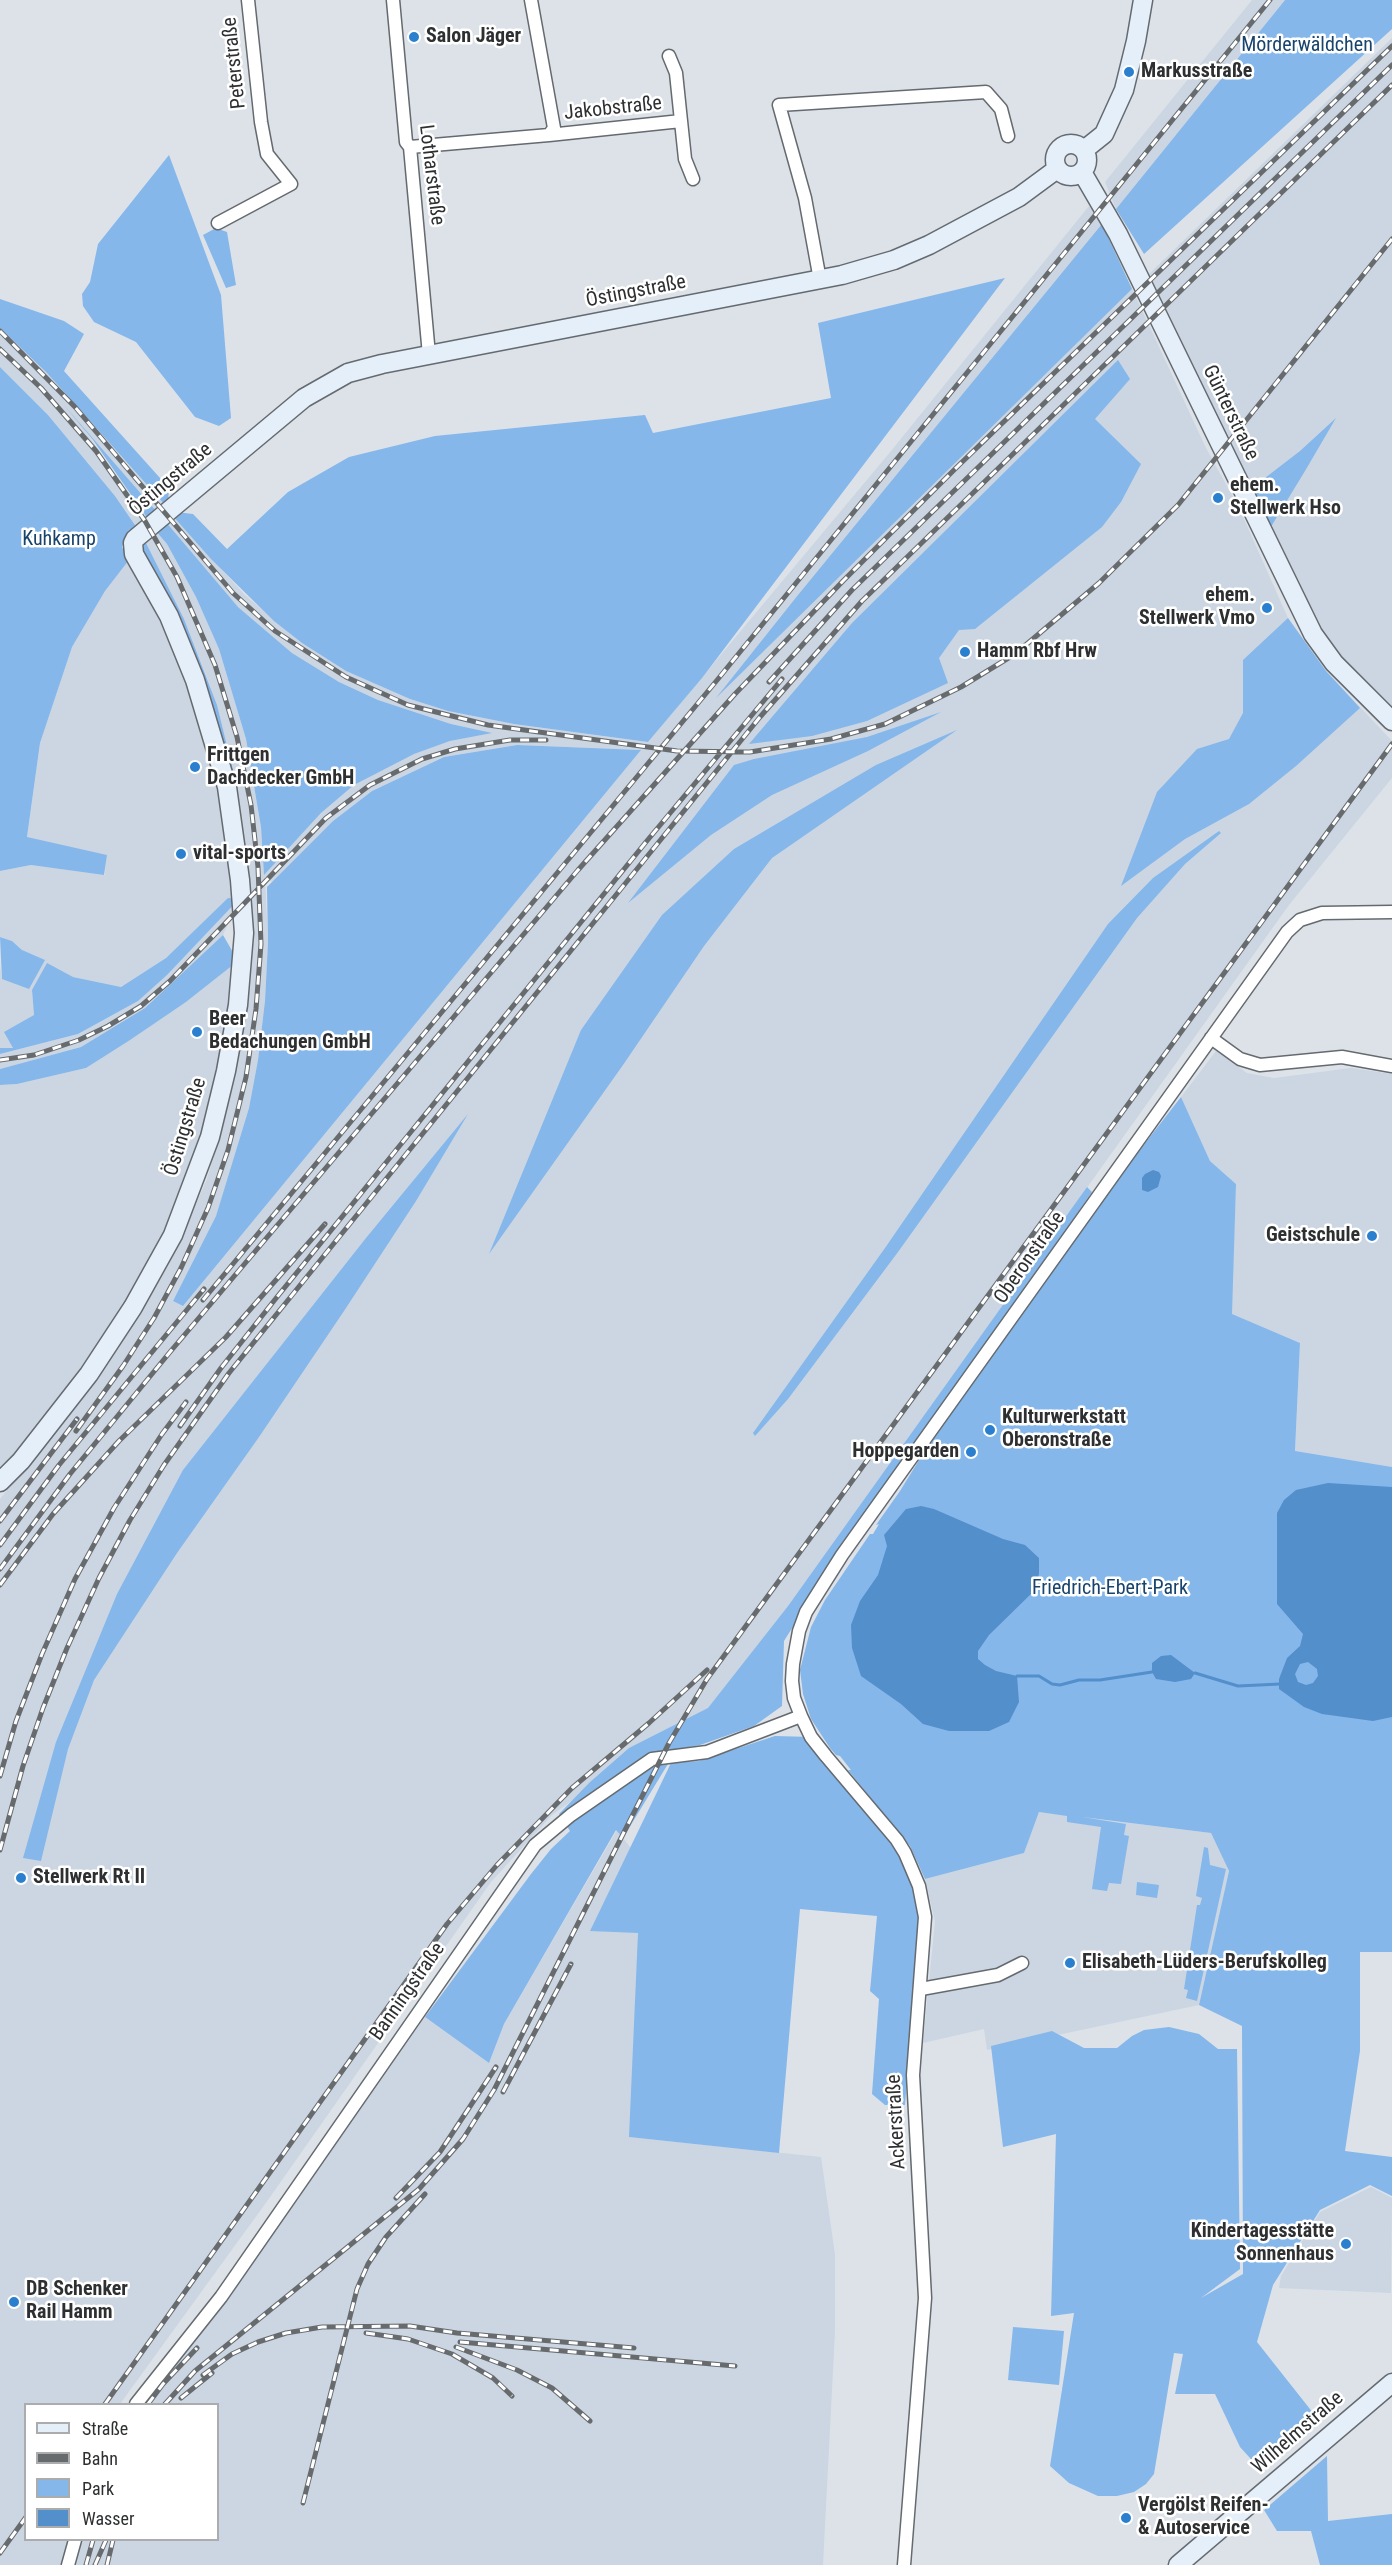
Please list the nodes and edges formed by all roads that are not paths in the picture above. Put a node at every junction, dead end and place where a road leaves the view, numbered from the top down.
1 (248, 0) edge
2 (393, 0) edge
3 (531, 0) edge
4 (1143, 0) edge
5 (669, 56) dead end
6 (681, 121) junction
7 (549, 135) junction
8 (1008, 136) dead end
9 (410, 147) junction
10 (1084, 150) junction
11 (1057, 169) junction
12 (1083, 172) junction
13 (693, 179) dead end
14 (218, 223) dead end
15 (820, 280) junction
16 (429, 355) junction
17 (1392, 721) edge
18 (1392, 912) edge
19 (1211, 1038) junction
20 (1392, 1066) edge
21 (0, 1482) edge
22 (801, 1716) junction
23 (1022, 1963) dead end
24 (921, 1989) junction
25 (1392, 2383) edge
26 (137, 2403) edge
27 (75, 2541) edge
28 (68, 2565) edge
29 (904, 2565) edge
30 (1178, 2565) edge

1 - 14 street, Peterstraße
2 - 9 street, Lotharstraße
3 - 7 street
4 - 10 street
5 - 6 street, Jakobstraße
6 - 7 street, Jakobstraße
6 - 13 street, Jakobstraße
7 - 9 street, Jakobstraße
8 - 15 street
9 - 16 street, Lotharstraße
10 - 11 street
10 - 12 street
11 - 12 street
11 - 15 street, Östingstraße
12 - 17 street, Günterstraße
15 - 16 street, Östingstraße
16 - 21 street, Östingstraße
18 - 19 street, Oberonstraße
19 - 20 street
19 - 22 street, Oberonstraße
22 - 24 street, Ackerstraße
22 - 26 street, Banningstraße
23 - 24 street
24 - 29 street, Ackerstraße
25 - 30 street, Wilhelmstraße
27 - 28 street

